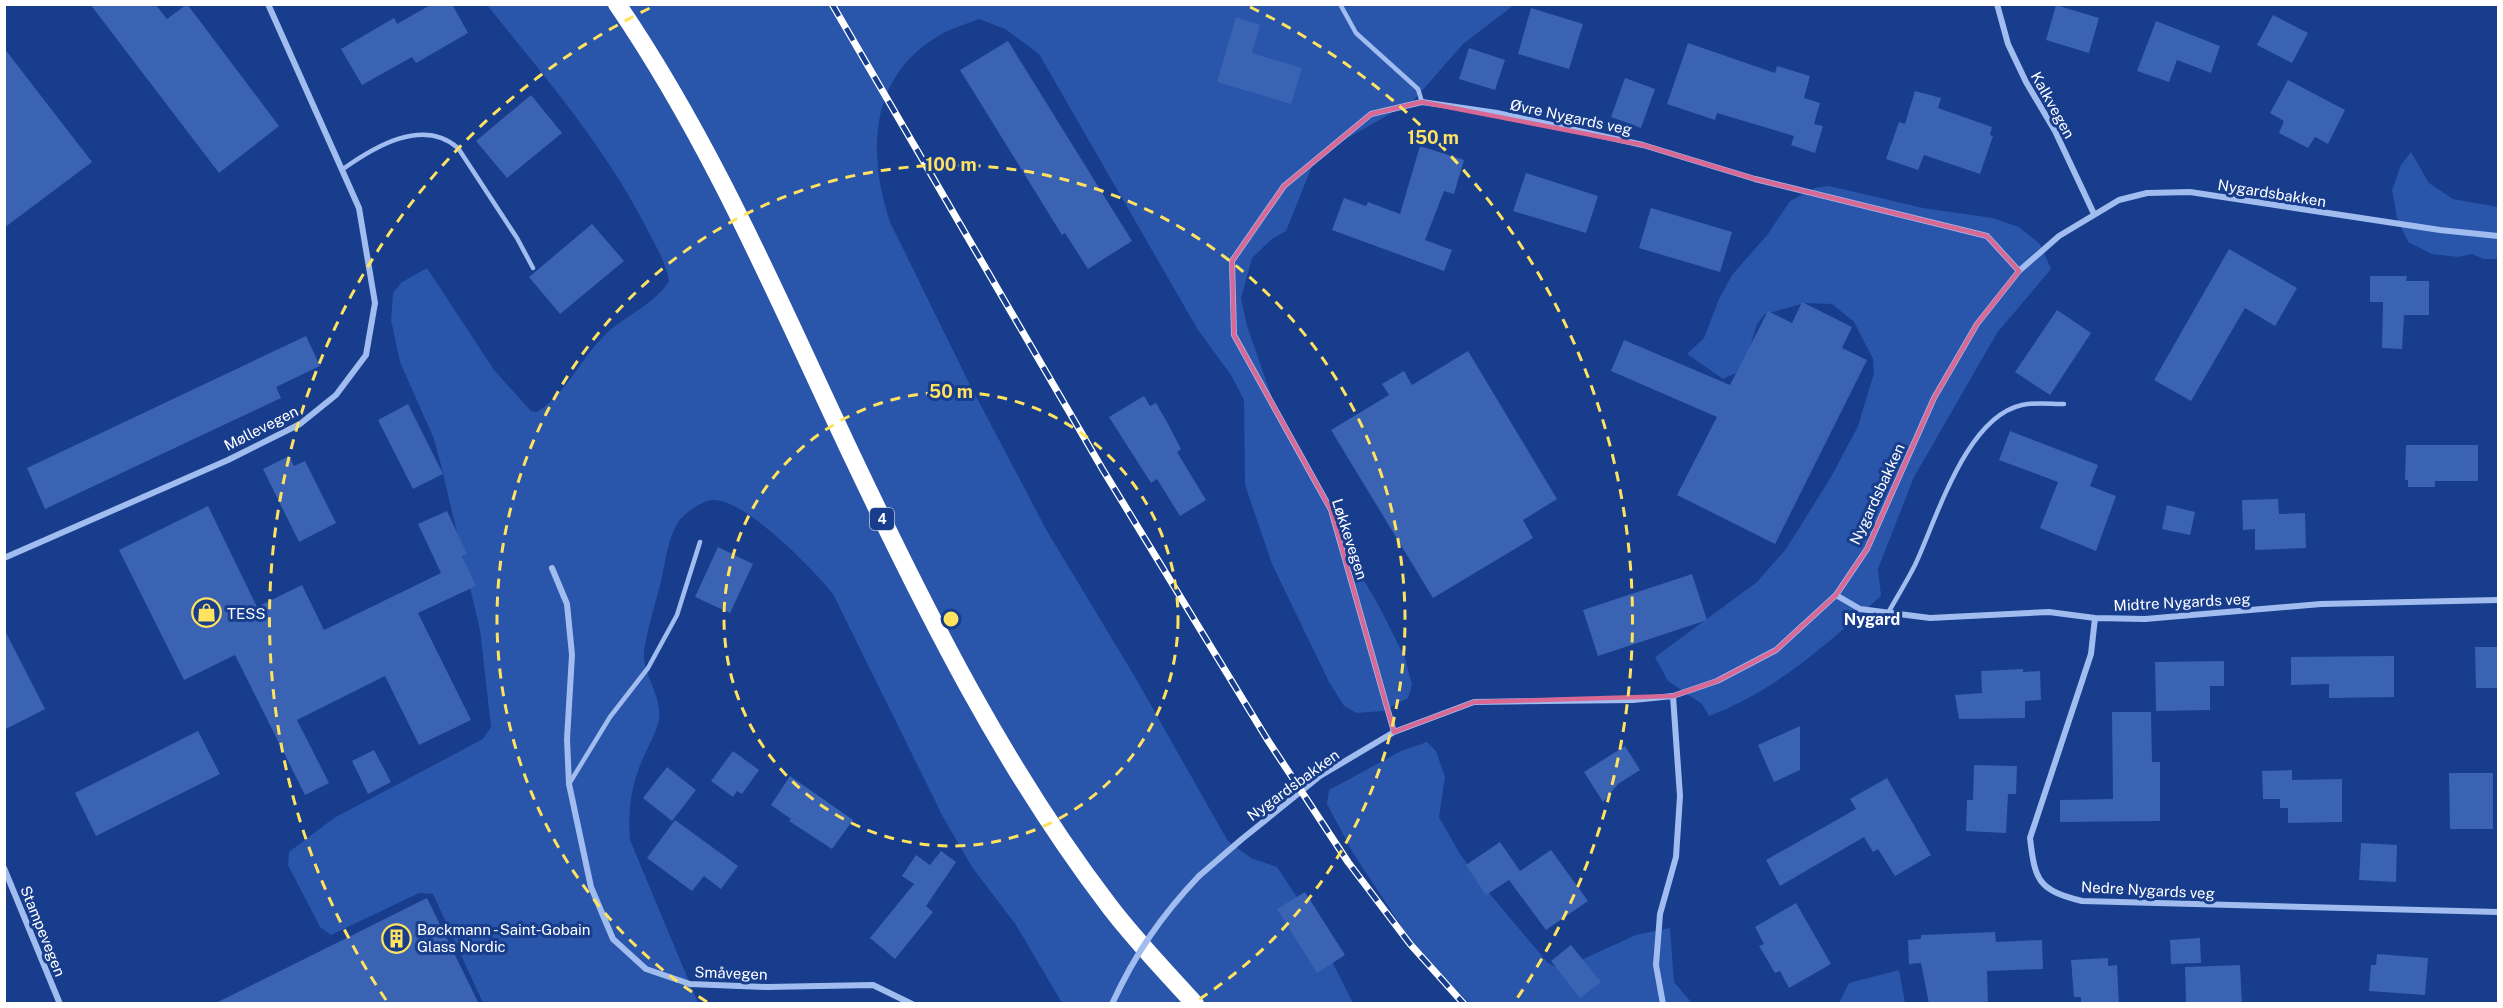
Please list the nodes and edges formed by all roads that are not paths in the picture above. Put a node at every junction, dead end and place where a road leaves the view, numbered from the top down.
1 (268, 4) edge
2 (617, 4) edge
3 (1340, 4) edge
4 (1997, 4) edge
5 (1422, 102) junction
6 (343, 169) junction
7 (2094, 214) junction
8 (2499, 236) edge
9 (533, 268) dead end
10 (2019, 271) junction
11 (1234, 335) joint
12 (2064, 404) dead end
13 (700, 542) dead end
14 (4, 558) edge
15 (552, 568) dead end
16 (1836, 595) junction
17 (2499, 600) edge
18 (1888, 613) junction
19 (2095, 618) junction
20 (1673, 696) junction
21 (1394, 732) junction
22 (569, 784) junction
23 (4, 868) edge
24 (2499, 912) edge
25 (60, 1004) edge
26 (912, 1004) edge
27 (1112, 1004) edge
28 (1195, 1004) edge
29 (1663, 1004) edge

1 - 6 street, Møllevegen
2 - 28 highway, 4
3 - 5 lane
4 - 7 street, Kalkvegen
5 - 10 street, Øvre Nygards veg
5 - 11 street, Øvre Nygards veg
6 - 9 lane
6 - 14 street, Møllevegen
7 - 8 street, Nygardsbakken
7 - 10 street, Nygardsbakken
10 - 16 street, Nygardsbakken
11 - 21 street, Løkkevegen
12 - 18 lane
13 - 22 lane
15 - 22 street, Småvegen
16 - 18 street, Midtre Nygards veg
16 - 20 street, Nygardsbakken
17 - 19 street, Midtre Nygards veg
18 - 19 street, Midtre Nygards veg
19 - 24 street, Nedre Nygards veg
20 - 21 street, Nygardsbakken
20 - 29 street
21 - 27 street, Nygardsbakken, bridge
22 - 26 street, Småvegen
23 - 25 street, Stampevegen

